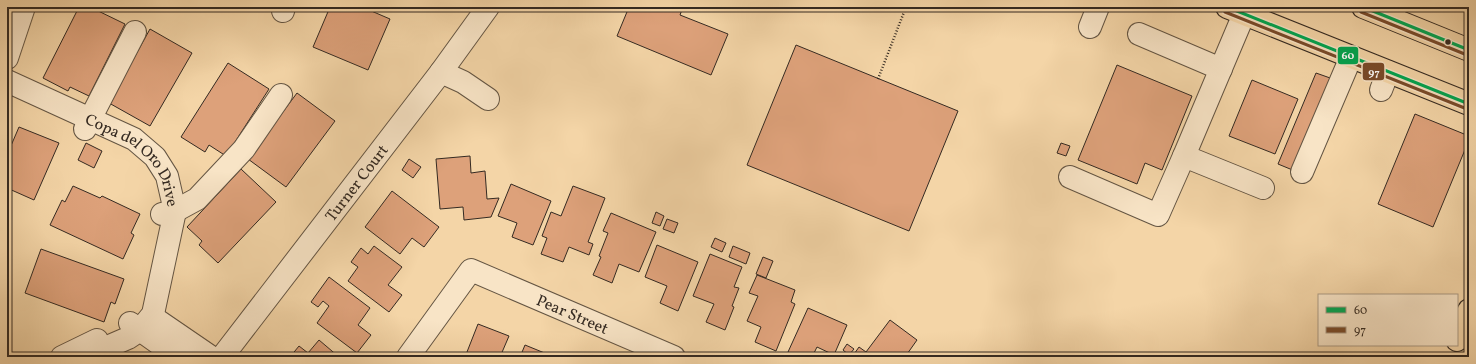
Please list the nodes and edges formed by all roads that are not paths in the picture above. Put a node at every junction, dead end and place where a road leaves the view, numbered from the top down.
1 (24, 7) edge
2 (488, 7) edge
3 (1098, 7) edge
4 (1364, 7) edge
5 (1235, 10) edge
6 (1090, 27) dead end
7 (135, 32) dead end
8 (1139, 34) dead end
9 (1469, 50) edge
10 (1351, 57) junction
11 (7, 58) edge
12 (1221, 69) junction
13 (441, 72) junction
14 (7, 81) edge
15 (7, 91) edge
16 (281, 95) dead end
17 (488, 99) dead end
18 (1469, 104) edge
19 (87, 124) junction
20 (1184, 156) junction
21 (1302, 172) dead end
22 (1070, 177) dead end
23 (1263, 188) dead end
24 (168, 212) junction
25 (1469, 310) edge
26 (141, 322) junction
27 (1458, 336) edge
28 (62, 357) edge
29 (84, 357) edge
30 (178, 357) edge
31 (211, 357) edge
32 (222, 357) edge
33 (408, 357) edge
34 (674, 357) edge

1 - 11 street
2 - 13 street, Turner Court
3 - 6 street
4 - 9 main road
5 - 10 main road
5 - 12 street
7 - 19 street
8 - 12 street
10 - 18 main road
10 - 21 street
12 - 20 street
13 - 17 street
13 - 32 street, Turner Court
14 - 19 street, Copa del Oro Drive
15 - 19 street, Copa del Oro Drive
16 - 24 street
19 - 24 street, Copa del Oro Drive
20 - 22 street
20 - 23 street
24 - 26 street, Copa del Oro Drive
25 - 27 main road
26 - 28 street
26 - 29 street
26 - 30 street
26 - 31 street
33 - 34 street, Pear Street

